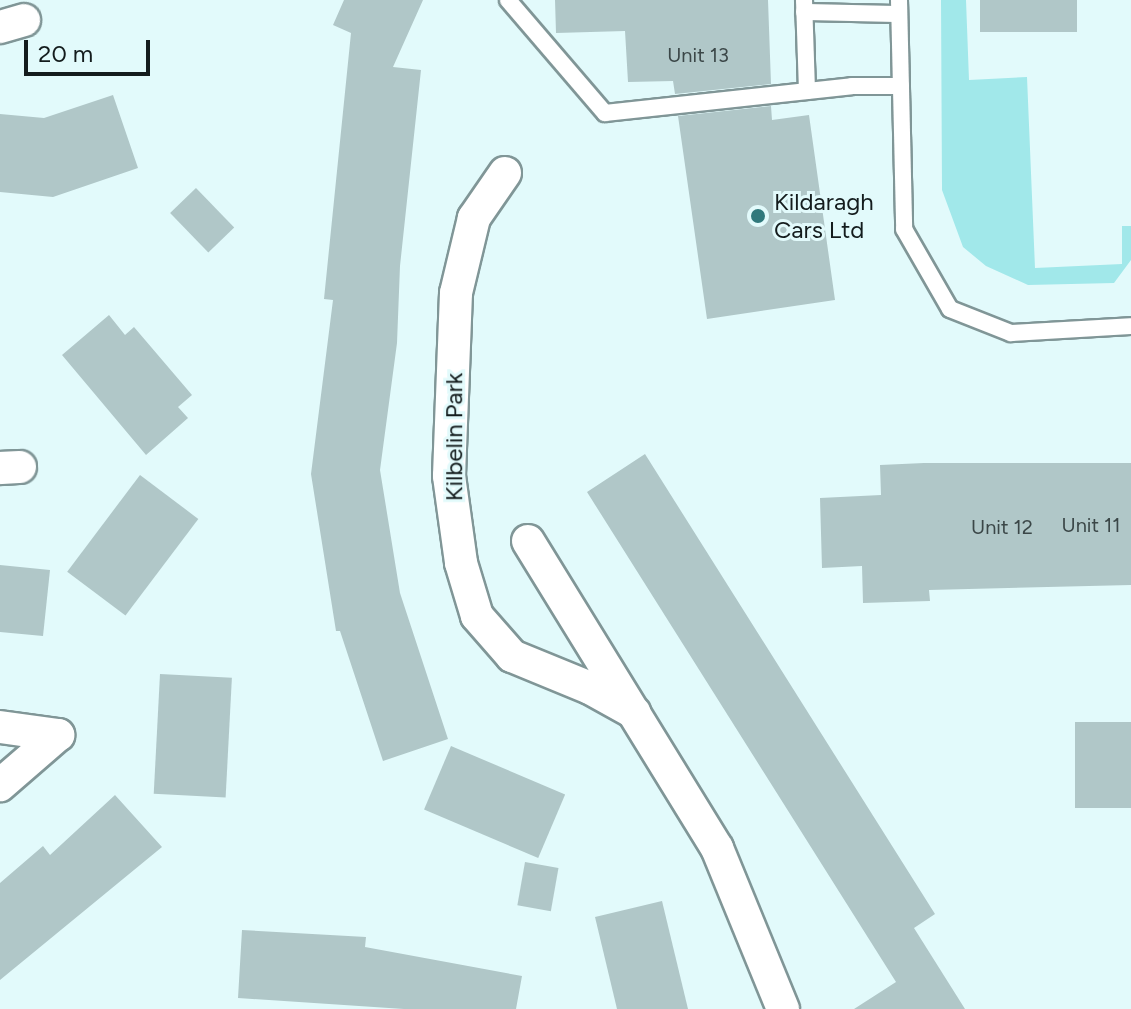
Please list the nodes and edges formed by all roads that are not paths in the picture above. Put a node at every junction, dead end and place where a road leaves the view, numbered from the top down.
1 (508, 0) edge
2 (804, 6) edge
3 (899, 7) edge
4 (901, 86) junction
5 (807, 91) junction
6 (505, 173) dead end
7 (1131, 326) edge
8 (528, 541) dead end
9 (635, 713) junction
10 (0, 727) edge
11 (0, 785) edge
12 (783, 1009) edge

1 - 5 lane
2 - 3 lane
2 - 5 lane
3 - 4 lane
4 - 5 lane
4 - 7 lane
6 - 9 street, Kilbelin Park
8 - 9 street, Kilbelin Park
9 - 12 street, Kilbelin Park
10 - 11 street

